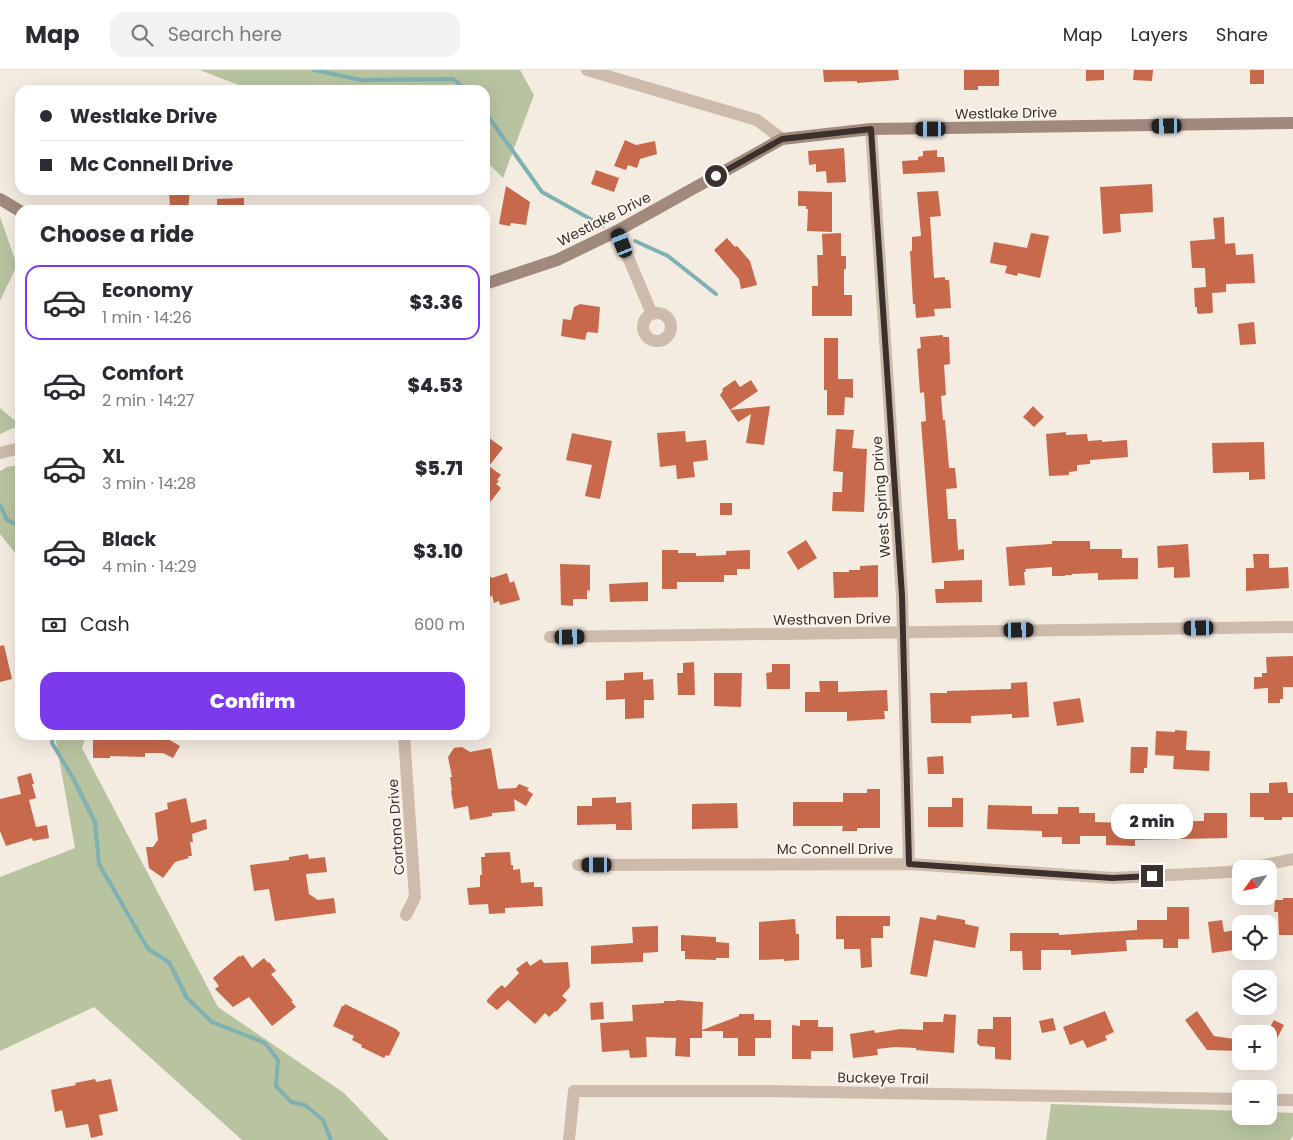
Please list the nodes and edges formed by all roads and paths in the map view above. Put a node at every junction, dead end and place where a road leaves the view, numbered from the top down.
1 (588, 70) edge
2 (1293, 123) edge
3 (871, 129) junction
4 (782, 139) junction
5 (0, 199) edge
6 (15, 208) edge
7 (617, 231) junction
8 (490, 282) edge
9 (652, 314) dead end
10 (15, 449) edge
11 (0, 453) edge
12 (1293, 627) edge
13 (904, 633) junction
14 (550, 638) dead end
15 (404, 740) edge
16 (1293, 859) edge
17 (1278, 862) edge
18 (909, 864) junction
19 (578, 865) dead end
20 (1232, 872) edge
21 (406, 915) dead end
22 (1232, 1099) edge
23 (1277, 1100) edge
24 (1293, 1100) edge
25 (569, 1140) edge

1 - 4 street
2 - 3 street, Westlake Drive
3 - 4 street, Westlake Drive
3 - 13 street, West Spring Drive
4 - 7 street, Westlake Drive
5 - 6 street
7 - 8 street, Westlake Drive
7 - 9 street
10 - 11 street
12 - 13 street, Westhaven Drive
13 - 14 street, Westhaven Drive
13 - 18 street, West Spring Drive
15 - 21 street, Cortona Drive
16 - 17 street
18 - 19 street, Mc Connell Drive
18 - 20 street, Mc Connell Drive
22 - 25 street, Buckeye Trail
23 - 24 street

